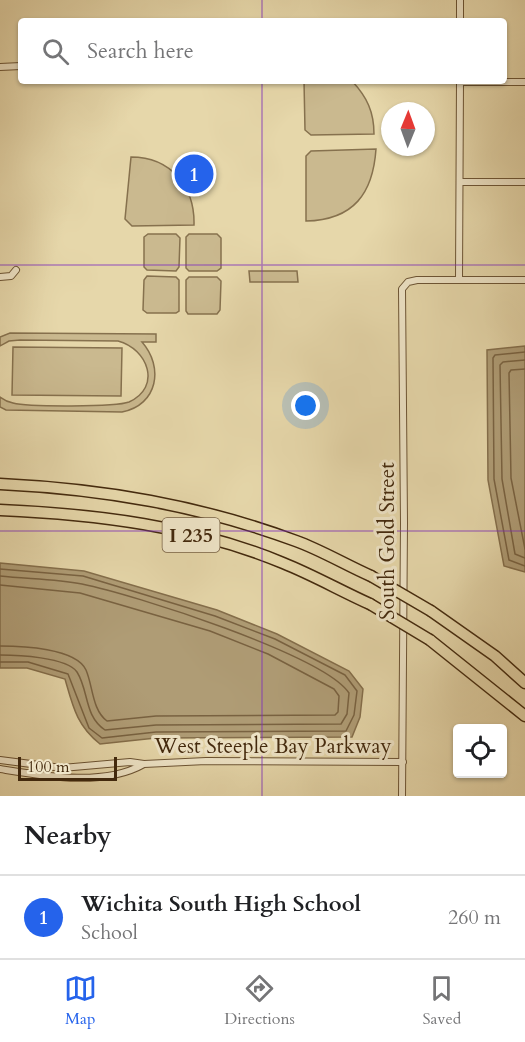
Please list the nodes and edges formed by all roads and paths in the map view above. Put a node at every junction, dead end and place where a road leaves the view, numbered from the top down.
1 (460, 0) edge
2 (460, 18) edge
3 (18, 66) edge
4 (0, 67) edge
5 (507, 82) edge
6 (525, 82) edge
7 (460, 84) edge
8 (460, 182) junction
9 (525, 182) edge
10 (16, 270) dead end
11 (0, 277) edge
12 (459, 279) junction
13 (525, 280) edge
14 (0, 484) edge
15 (0, 510) edge
16 (525, 683) edge
17 (525, 716) edge
18 (0, 760) edge
19 (403, 762) junction
20 (144, 764) junction
21 (0, 769) edge
22 (402, 796) edge

1 - 2 street
3 - 4 street
5 - 6 street
7 - 8 street
8 - 9 street
8 - 12 street
10 - 11 street
12 - 13 street
12 - 19 street, South Gold Street
14 - 16 highway, I 235, bridge
15 - 17 highway, I 235, bridge
18 - 20 street, West Steeple Bay Parkway
19 - 20 street, West Steeple Bay Parkway
19 - 22 street, South Gold Street
20 - 21 street, West Steeple Bay Parkway

